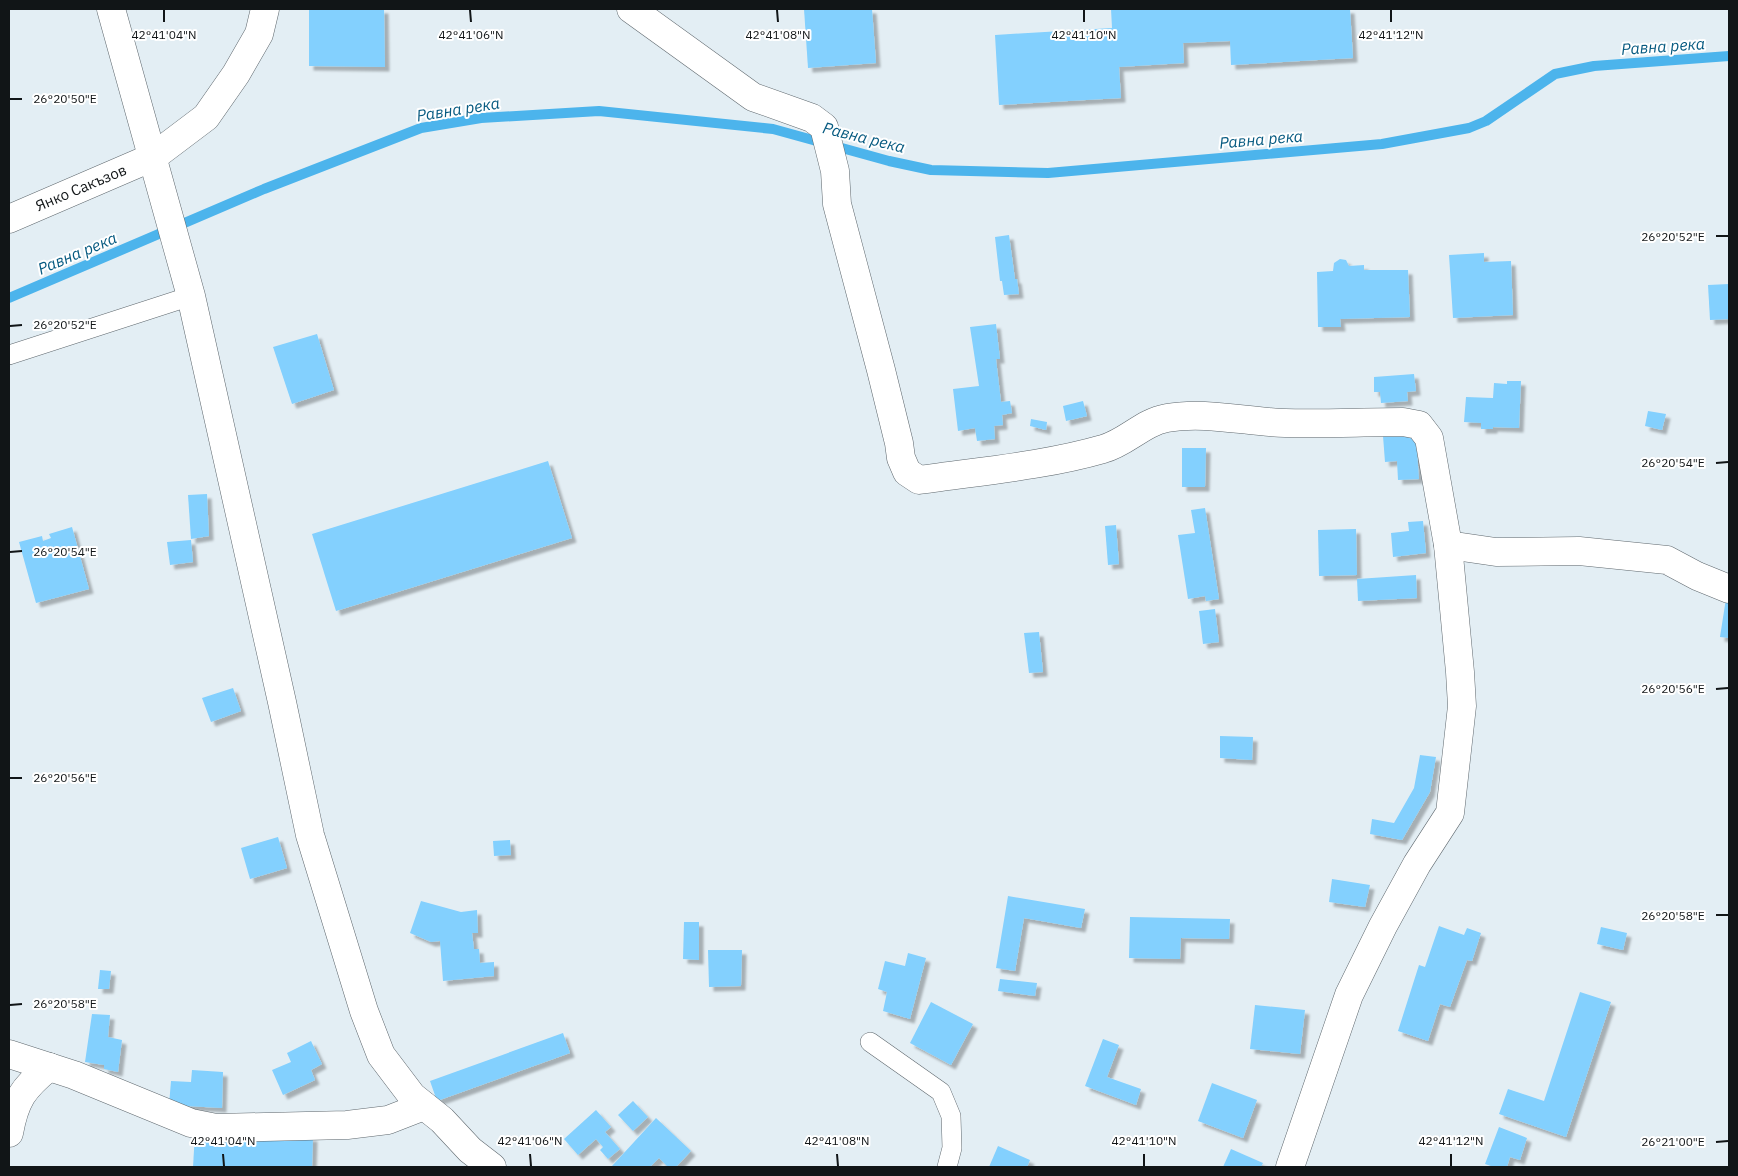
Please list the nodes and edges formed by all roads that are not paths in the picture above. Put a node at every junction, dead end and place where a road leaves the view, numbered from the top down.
1 (111, 9) edge
2 (265, 9) edge
3 (631, 9) edge
4 (153, 157) junction
5 (9, 219) edge
6 (191, 296) junction
7 (9, 355) edge
8 (1448, 545) junction
9 (1729, 589) edge
10 (870, 1042) dead end
11 (9, 1054) edge
12 (49, 1067) junction
13 (424, 1106) junction
14 (9, 1133) edge
15 (492, 1167) edge
16 (947, 1167) edge
17 (1290, 1167) edge

1 - 4 street
2 - 4 street, Янко Сакъзов
3 - 8 street
4 - 5 street, Янко Сакъзов
4 - 6 street
6 - 7 lane
6 - 13 street
8 - 9 street
8 - 17 street
10 - 16 lane
11 - 12 street
12 - 13 street
12 - 14 street
13 - 15 street

